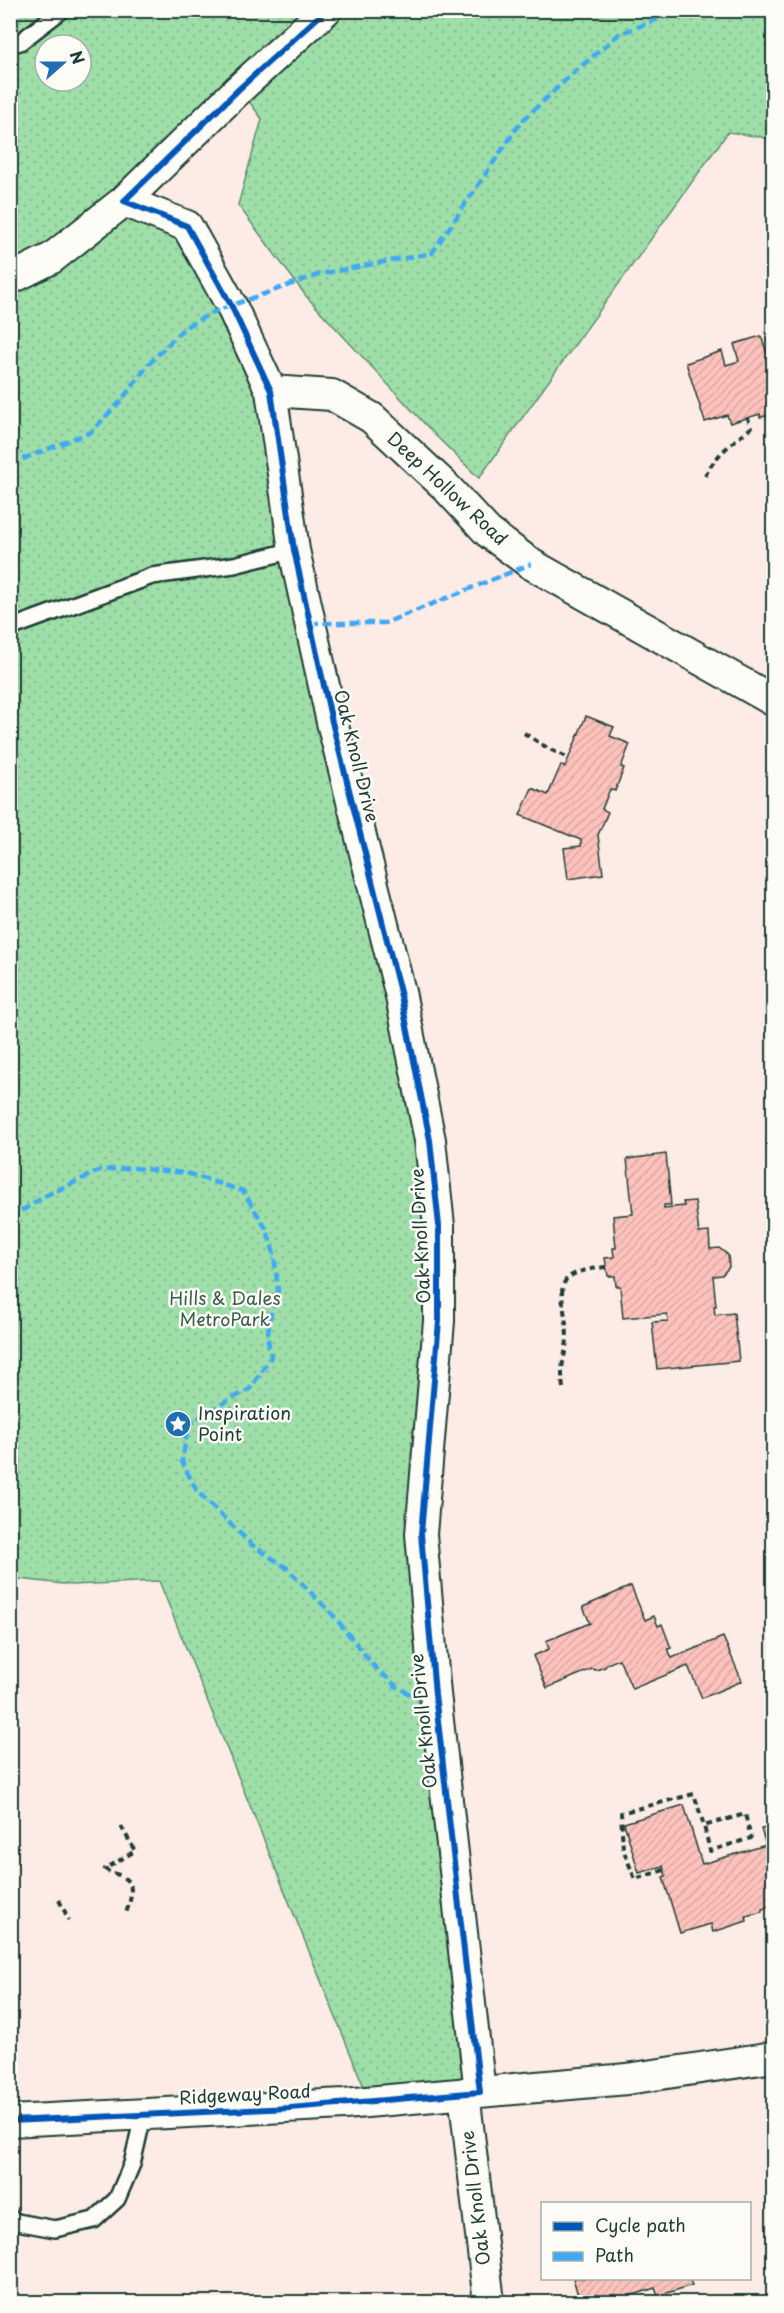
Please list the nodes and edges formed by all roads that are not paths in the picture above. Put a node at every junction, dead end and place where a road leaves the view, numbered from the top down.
1 (62, 10) edge
2 (326, 10) edge
3 (10, 45) edge
4 (124, 201) junction
5 (10, 279) edge
6 (271, 392) junction
7 (294, 550) junction
8 (10, 628) edge
9 (774, 701) edge
10 (774, 2057) edge
11 (472, 2093) junction
12 (143, 2116) junction
13 (10, 2121) edge
14 (10, 2218) edge
15 (489, 2302) edge

1 - 3 lane
2 - 4 street
4 - 5 street
4 - 6 street, Oak Knoll Drive
6 - 7 street, Oak Knoll Drive
6 - 9 street, Deep Hollow Road
7 - 8 lane
7 - 11 street, Oak Knoll Drive
10 - 11 street, Ridgeway Road
11 - 12 street, Ridgeway Road
11 - 15 street, Oak Knoll Drive
12 - 13 street, Ridgeway Road
12 - 14 lane

